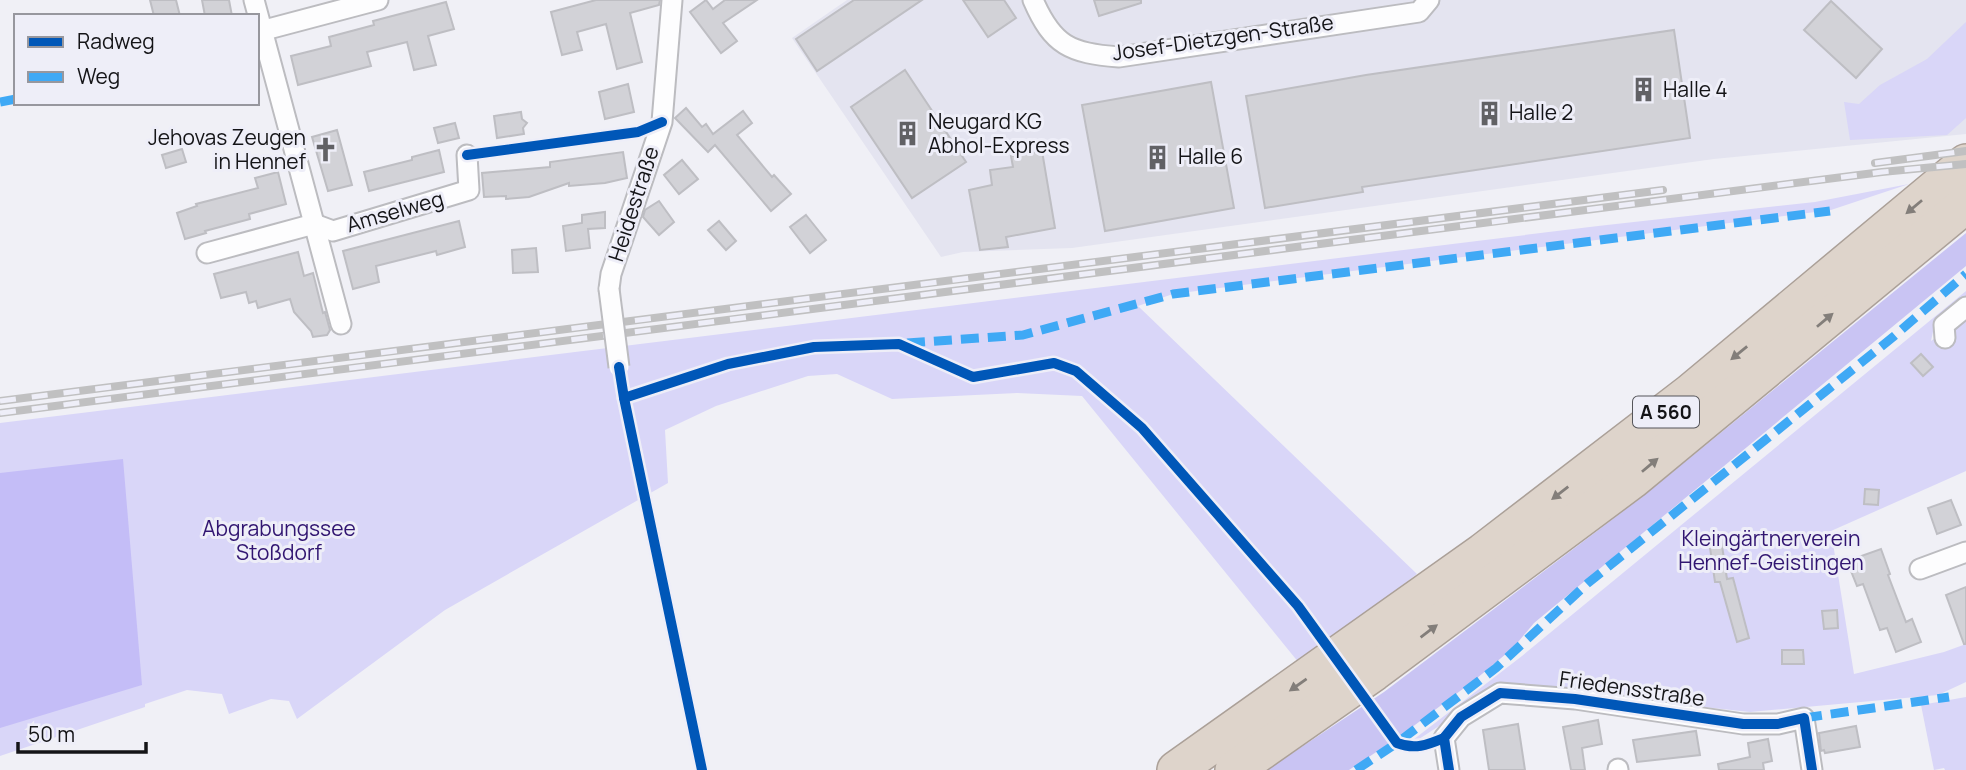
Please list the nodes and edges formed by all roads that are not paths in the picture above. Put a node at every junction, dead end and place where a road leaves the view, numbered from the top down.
1 (378, 0) edge
2 (672, 0) edge
3 (1033, 0) edge
4 (1370, 0) edge
5 (1429, 0) edge
6 (1355, 20) junction
7 (260, 31) edge
8 (467, 155) dead end
9 (1966, 163) edge
10 (1966, 204) edge
11 (314, 225) junction
12 (207, 253) dead end
13 (1966, 307) edge
14 (341, 324) dead end
15 (1945, 338) dead end
16 (619, 367) dead end
17 (1966, 551) edge
18 (1920, 569) dead end
19 (1176, 770) edge
20 (1234, 770) edge
21 (1449, 770) edge
22 (1812, 770) edge

1 - 7 street
2 - 16 street, Heidestraße, bridge
3 - 6 street, Josef-Dietzgen-Straße
4 - 6 street, Josef-Dietzgen-Straße
5 - 6 street, Josef-Dietzgen-Straße
7 - 11 street
8 - 11 street, Amselweg
9 -> 19 highway, A 560
20 -> 10 highway, A 560
11 - 12 street, Amselweg
11 - 14 street
13 - 15 street
17 - 18 street
21 - 22 street, Friedensstraße

